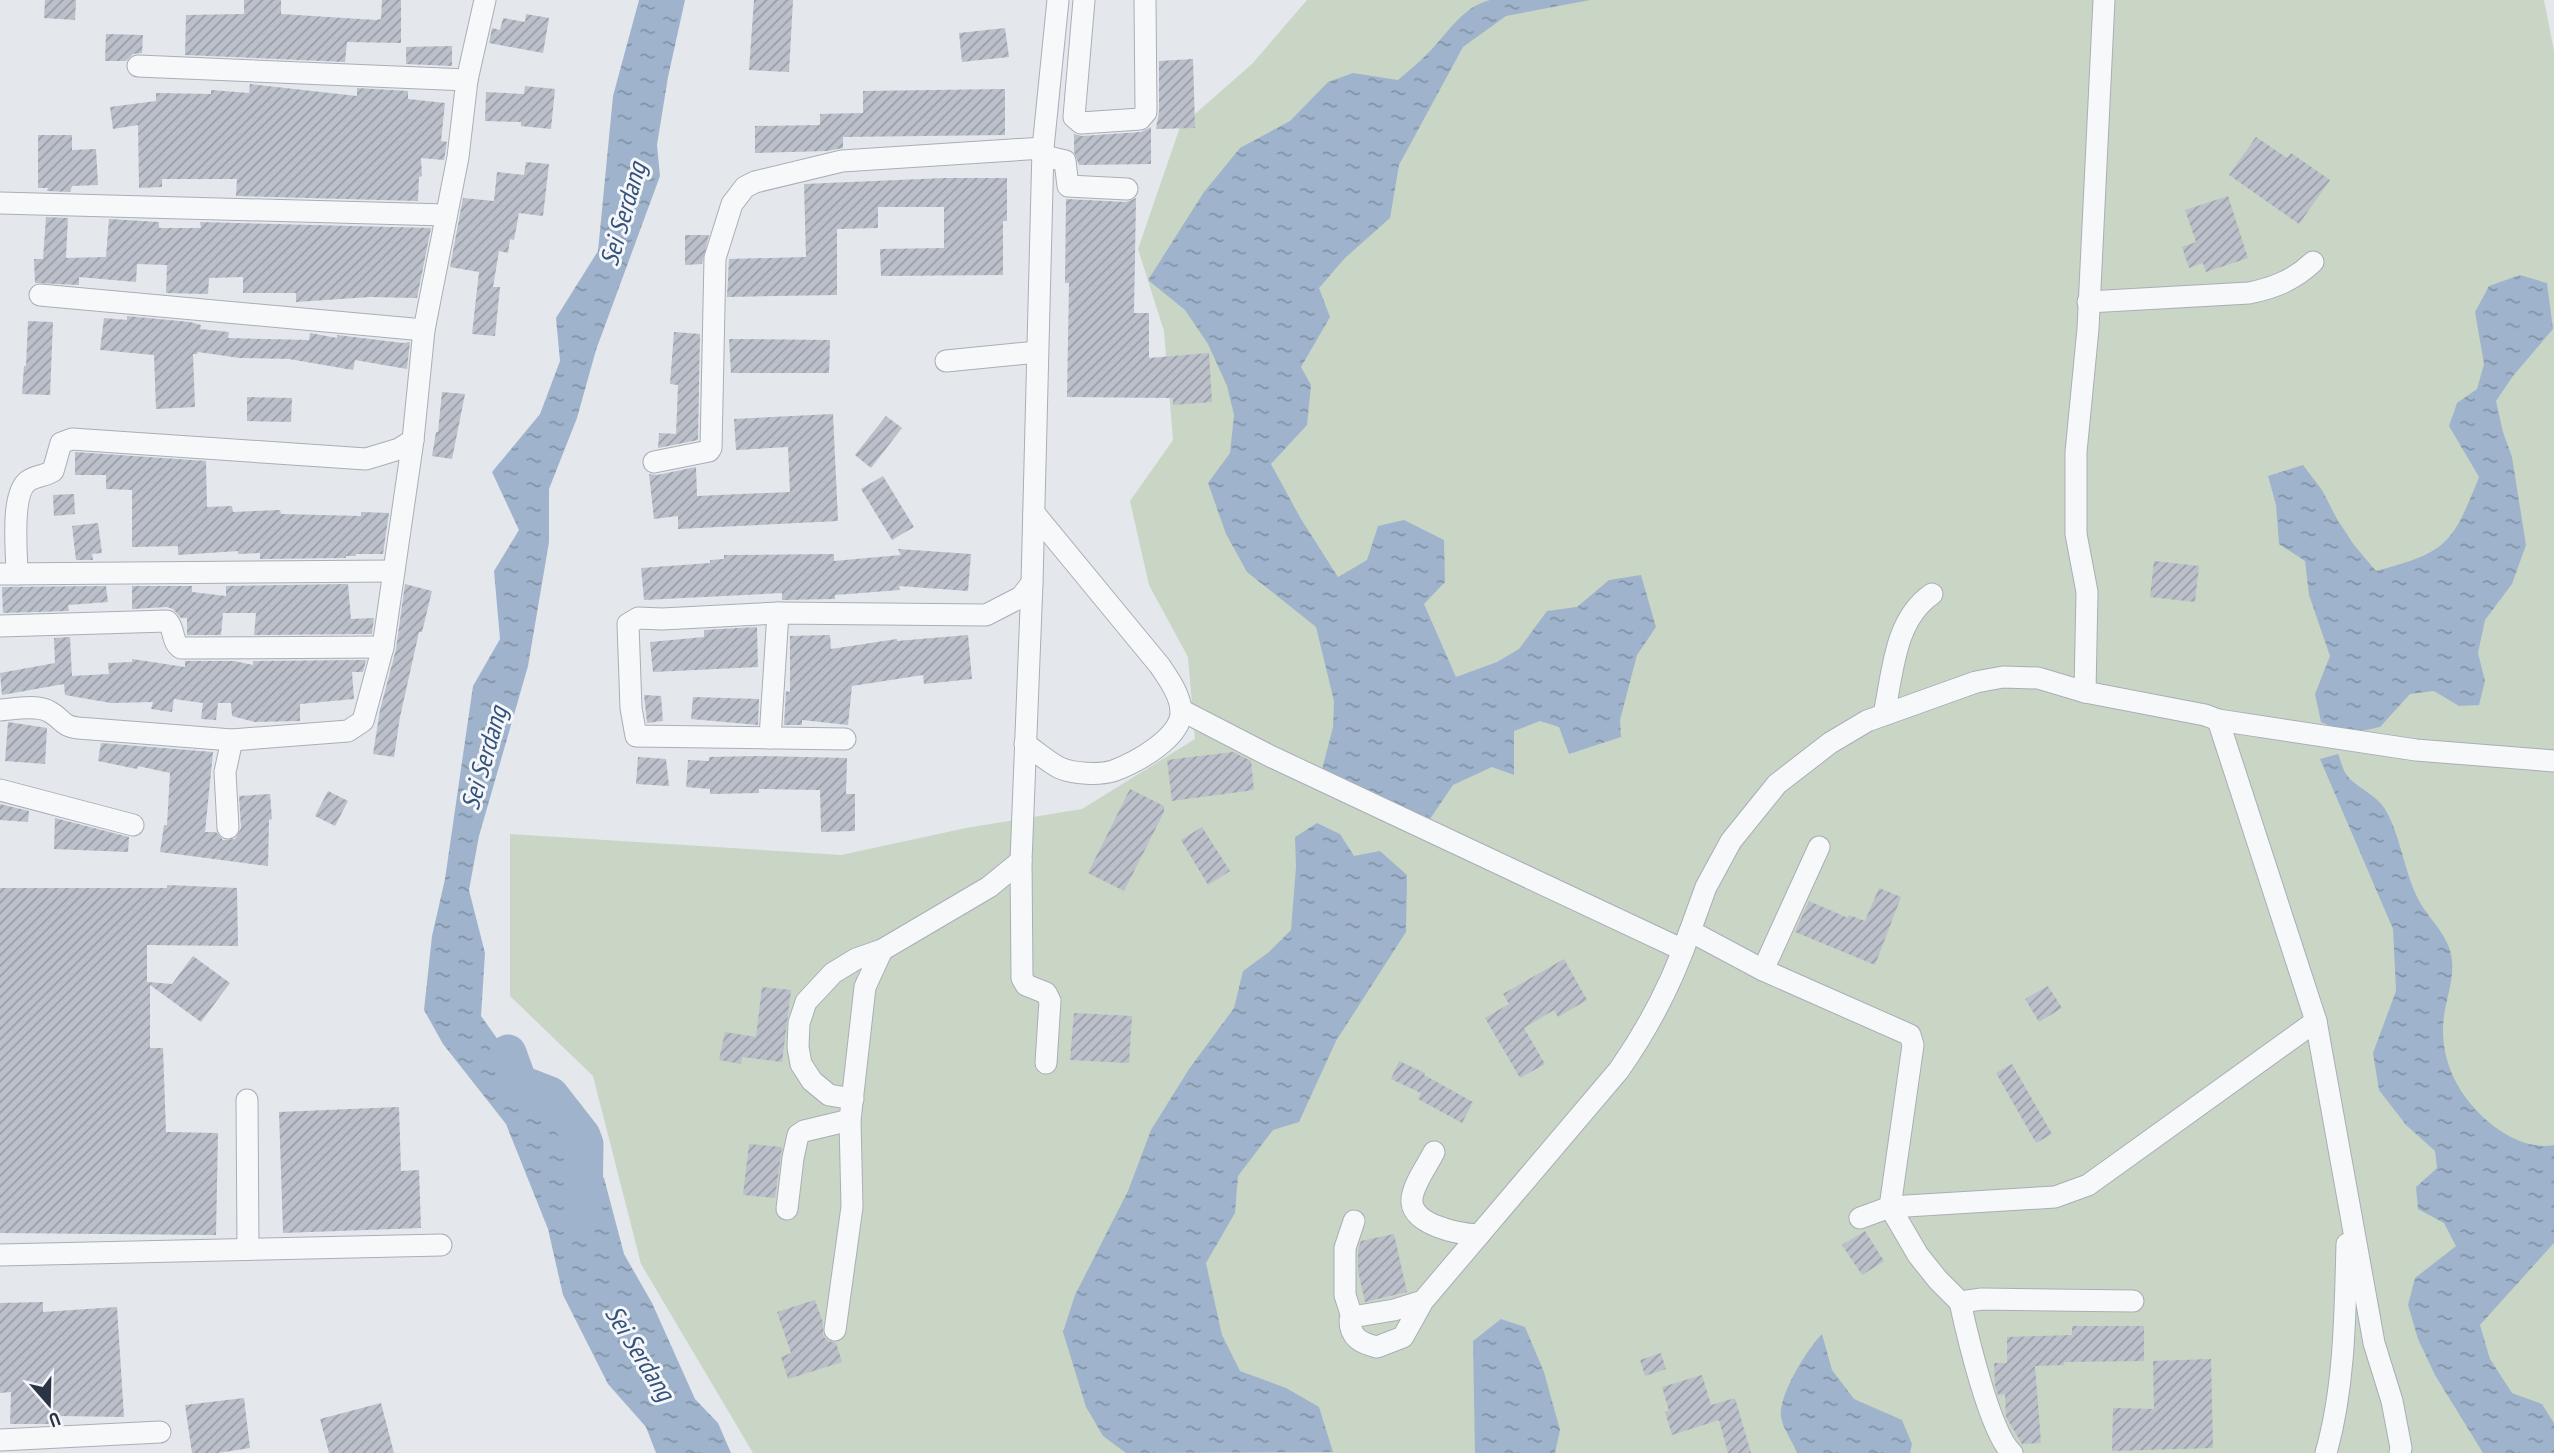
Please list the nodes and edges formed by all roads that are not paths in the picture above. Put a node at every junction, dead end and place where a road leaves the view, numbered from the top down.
1 (485, 0) edge
2 (1058, 0) edge
3 (1084, 0) edge
4 (1145, 0) edge
5 (2104, 0) edge
6 (138, 66) dead end
7 (467, 80) junction
8 (1044, 152) junction
9 (1127, 189) dead end
10 (0, 203) edge
11 (446, 215) junction
12 (2313, 262) dead end
13 (40, 295) dead end
14 (2088, 302) junction
15 (424, 330) junction
16 (1037, 352) junction
17 (946, 361) dead end
18 (413, 440) junction
19 (654, 462) dead end
20 (8, 511) edge
21 (1034, 513) junction
22 (394, 571) junction
23 (9, 574) edge
24 (1032, 583) junction
25 (1931, 594) dead end
26 (778, 613) junction
27 (0, 626) edge
28 (383, 647) junction
29 (2085, 692) junction
30 (0, 710) edge
31 (1181, 710) junction
32 (1884, 714) junction
33 (2218, 720) junction
34 (770, 738) junction
35 (845, 739) dead end
36 (232, 740) junction
37 (1025, 744) junction
38 (2554, 761) edge
39 (0, 789) edge
40 (133, 825) dead end
41 (228, 828) dead end
42 (1819, 848) dead end
43 (1021, 861) junction
44 (1687, 941) junction
45 (883, 950) junction
46 (1763, 970) junction
47 (2316, 1021) junction
48 (1046, 1063) dead end
49 (853, 1098) junction
50 (247, 1100) dead end
51 (850, 1121) junction
52 (1434, 1152) dead end
53 (2348, 1200) junction
54 (1890, 1207) junction
55 (787, 1209) dead end
56 (1860, 1218) dead end
57 (1354, 1221) dead end
58 (1479, 1235) junction
59 (441, 1245) dead end
60 (248, 1249) junction
61 (0, 1255) edge
62 (1423, 1301) junction
63 (2133, 1301) dead end
64 (1960, 1302) junction
65 (1352, 1317) junction
66 (835, 1330) dead end
67 (160, 1432) dead end
68 (0, 1440) edge
69 (2012, 1453) edge
70 (2326, 1453) edge
71 (2400, 1453) edge

1 - 7 street
2 - 8 street
3 - 4 street
5 - 14 street
6 - 7 street
7 - 11 street
8 - 9 street
8 - 16 street
8 - 19 street
10 - 11 street
11 - 15 street
12 - 14 street
13 - 15 street
14 - 29 street
15 - 18 street
16 - 17 street
16 - 21 street
18 - 20 street
18 - 22 street
20 - 23 street
21 - 24 street
21 - 31 street
22 - 23 street
22 - 28 street
24 - 26 street
24 - 37 street
25 - 32 street
26 - 34 street
26 - 34 street
27 - 28 street
28 - 36 street
29 - 32 street
29 - 33 street
30 - 36 street
31 - 37 street
31 - 44 street
32 - 44 street
33 - 38 street
33 - 47 street
34 - 35 street
36 - 41 street
37 - 43 street
39 - 40 street
42 - 46 street
43 - 45 street
43 - 48 street
44 - 46 street
44 - 58 street
45 - 49 street
45 - 49 street
46 - 54 street
47 - 53 street
47 - 54 street
49 - 51 street
50 - 60 street
51 - 55 street
51 - 66 street
52 - 58 street
53 - 70 street
53 - 71 street
54 - 56 street
54 - 64 street
57 - 65 street
58 - 62 street
59 - 60 street
60 - 61 street
62 - 65 street
62 - 65 street
63 - 64 street
64 - 69 street
67 - 68 street

